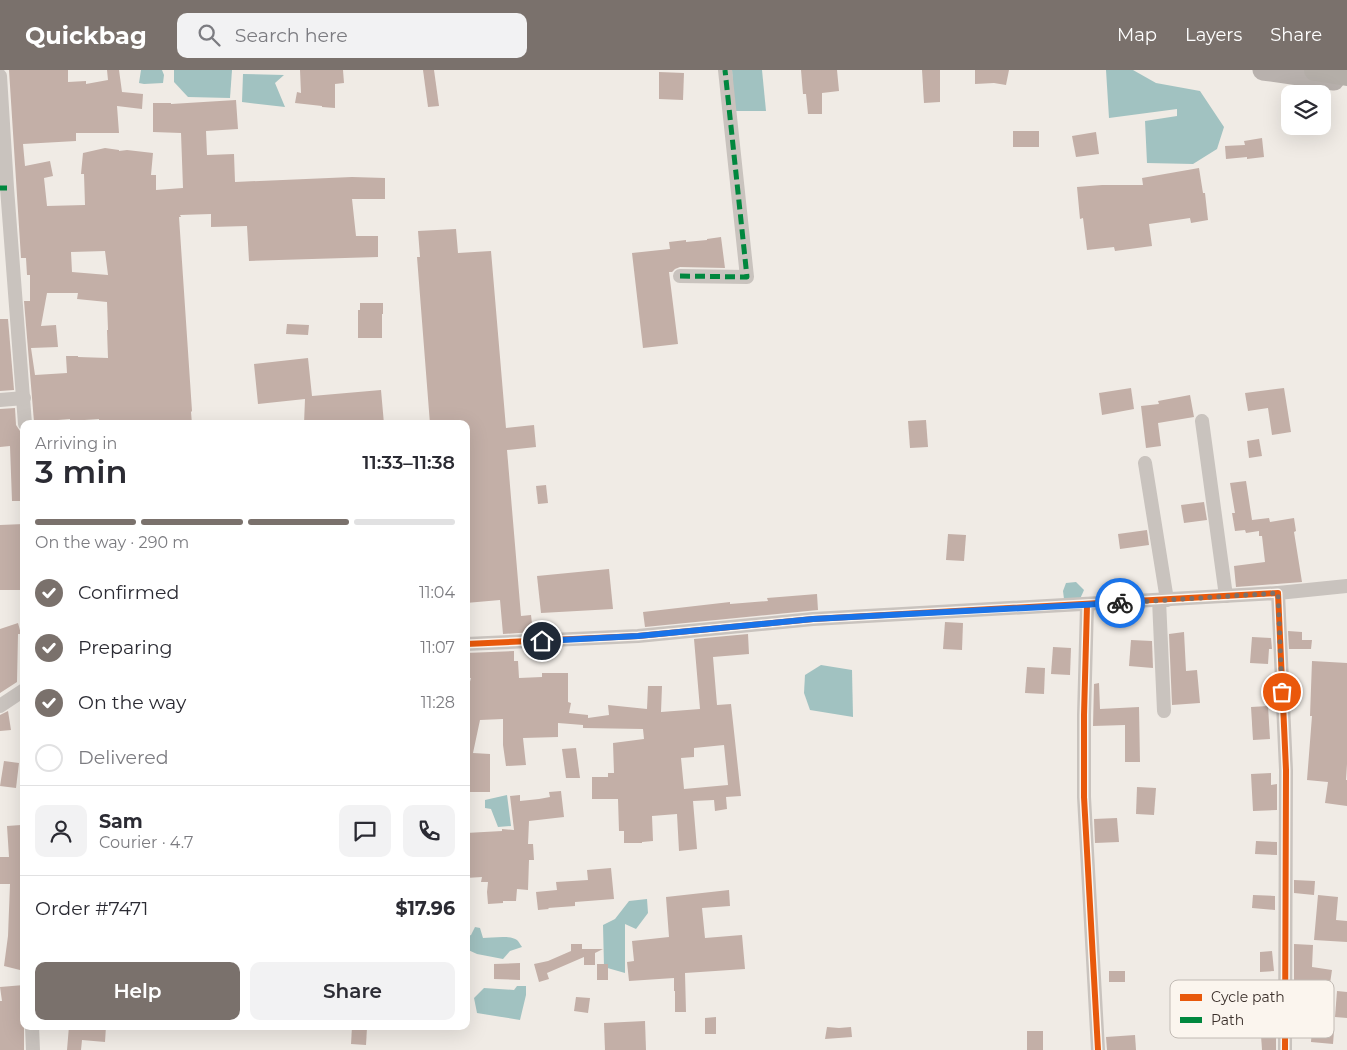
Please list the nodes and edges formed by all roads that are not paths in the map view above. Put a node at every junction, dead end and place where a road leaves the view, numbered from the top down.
1 (724, 70) edge
2 (1263, 70) edge
3 (1315, 70) edge
4 (1347, 74) edge
5 (0, 76) edge
6 (1347, 82) edge
7 (4, 188) edge
8 (680, 276) dead end
9 (24, 398) junction
10 (0, 400) edge
11 (25, 420) edge
12 (1202, 421) dead end
13 (1145, 463) dead end
14 (1347, 586) edge
15 (1278, 593) junction
16 (1226, 596) junction
17 (1163, 600) junction
18 (1087, 605) junction
19 (470, 644) edge
20 (20, 693) edge
21 (0, 706) edge
22 (1164, 710) dead end
23 (1285, 980) edge
24 (32, 1030) edge
25 (32, 1050) edge
26 (1098, 1050) edge

1 - 8 street
2 - 6 main road
3 - 4 highway
5 - 7 street
7 - 9 street
9 - 10 street
9 - 11 street
12 - 16 street
13 - 17 street
14 - 15 street
15 - 16 street
15 - 23 street
16 - 17 street
17 - 18 street
17 - 22 street
18 - 19 street
18 - 26 street
20 - 21 street
24 - 25 street

